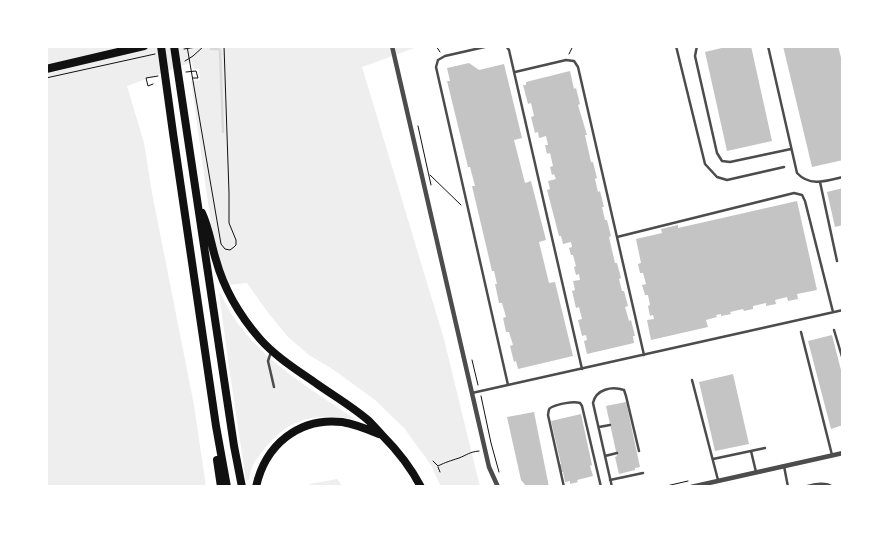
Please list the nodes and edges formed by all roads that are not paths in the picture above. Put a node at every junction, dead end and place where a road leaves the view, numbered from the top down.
1 (144, 46) edge
2 (174, 46) edge
3 (392, 46) edge
4 (489, 46) edge
5 (506, 46) edge
6 (676, 46) edge
7 (697, 46) edge
8 (768, 46) edge
9 (112, 50) edge
10 (160, 50) edge
11 (46, 69) edge
12 (514, 72) junction
13 (791, 149) junction
14 (784, 167) dead end
15 (843, 177) edge
16 (820, 182) junction
17 (199, 206) junction
18 (617, 237) junction
19 (838, 261) dead end
20 (843, 310) edge
21 (833, 312) junction
22 (834, 330) dead end
23 (801, 332) dead end
24 (271, 351) junction
25 (644, 355) junction
26 (843, 360) edge
27 (582, 369) junction
28 (692, 380) dead end
29 (508, 385) junction
30 (274, 387) dead end
31 (472, 393) junction
32 (610, 425) dead end
33 (216, 426) junction
34 (598, 427) junction
35 (382, 435) junction
36 (764, 448) dead end
37 (639, 451) dead end
38 (751, 451) junction
39 (617, 453) dead end
40 (843, 453) edge
41 (832, 455) junction
42 (605, 456) junction
43 (713, 459) junction
44 (784, 466) junction
45 (756, 472) junction
46 (643, 473) dead end
47 (610, 480) junction
48 (718, 480) junction
49 (221, 487) edge
50 (227, 487) edge
51 (242, 487) edge
52 (256, 487) edge
53 (421, 487) edge
54 (498, 487) edge
55 (564, 487) edge
56 (601, 487) edge
57 (612, 487) edge
58 (691, 487) edge
59 (788, 487) edge
60 (803, 487) edge
61 (833, 487) edge

1 - 9 main road
2 - 17 main road
3 - 31 street
4 - 29 lane
5 - 12 lane
6 - 14 lane
7 - 13 lane
8 - 13 lane
9 - 11 main road
10 - 33 main road
12 - 18 lane
12 - 27 lane
13 - 16 lane
15 - 16 lane
16 - 19 lane
17 - 24 main road
17 - 51 main road
18 - 21 lane
18 - 25 lane
20 - 21 lane
21 - 25 lane
22 - 26 lane
23 - 41 lane
24 - 30 lane
24 - 35 main road
25 - 27 lane
27 - 29 lane
28 - 43 lane
29 - 31 lane
31 - 54 street
32 - 34 lane
33 - 49 main road
33 - 50 main road
34 - 37 lane
34 - 42 lane
35 - 52 main road
35 - 53 main road
36 - 38 lane
38 - 43 lane
38 - 45 lane
39 - 42 lane
40 - 41 street
41 - 44 street
42 - 47 lane
43 - 48 lane
44 - 45 street
44 - 59 lane
45 - 48 street
46 - 47 lane
47 - 57 lane
48 - 58 street
55 - 56 lane
60 - 61 lane

